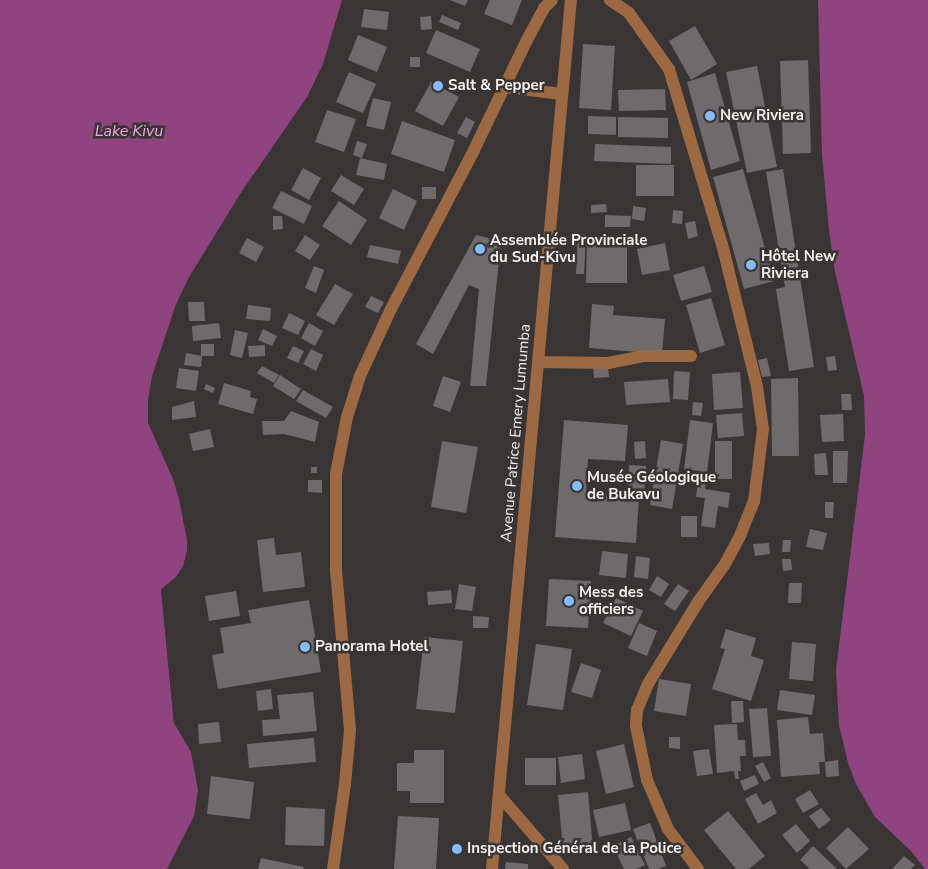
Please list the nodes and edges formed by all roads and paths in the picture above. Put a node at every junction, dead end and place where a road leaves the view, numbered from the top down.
1 (552, 0) edge
2 (571, 0) edge
3 (610, 0) edge
4 (505, 87) junction
5 (562, 94) junction
6 (691, 356) dead end
7 (539, 362) junction
8 (499, 795) junction
9 (333, 869) edge
10 (492, 869) edge
11 (563, 869) edge
12 (698, 869) edge

1 - 4 street
2 - 5 street, Avenue Patrice Emery Lumumba
3 - 12 street
4 - 5 street
4 - 9 street
5 - 7 street, Avenue Patrice Emery Lumumba
6 - 7 street
7 - 8 street, Avenue Patrice Emery Lumumba
8 - 10 street, Avenue Patrice Emery Lumumba
8 - 11 street

